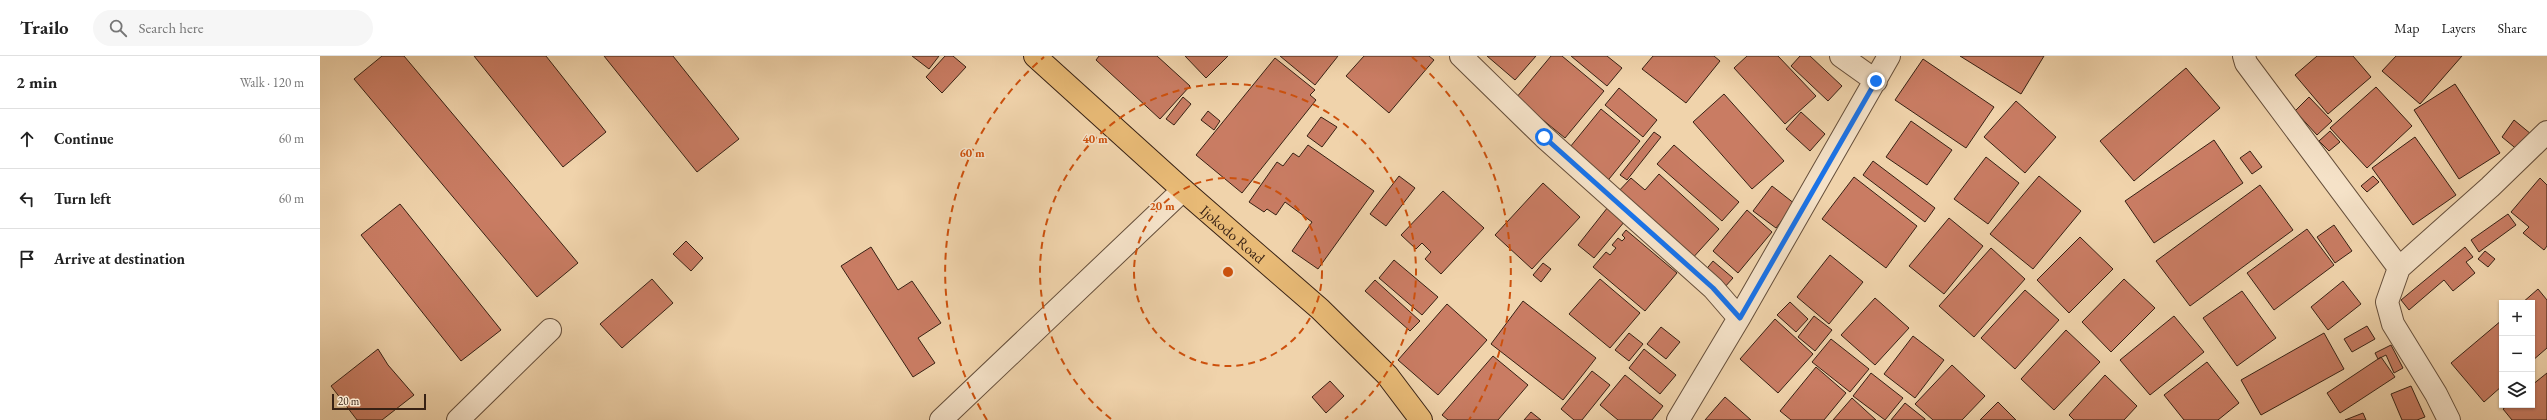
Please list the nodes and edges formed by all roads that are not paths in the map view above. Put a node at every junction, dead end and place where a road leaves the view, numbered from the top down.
1 (1035, 56) edge
2 (1461, 56) edge
3 (1841, 56) edge
4 (1889, 56) edge
5 (2244, 56) edge
6 (1876, 81) junction
7 (2547, 132) edge
8 (1182, 190) junction
9 (2399, 268) junction
10 (1740, 318) junction
11 (550, 330) dead end
12 (458, 420) edge
13 (941, 420) edge
14 (1421, 420) edge
15 (1678, 420) edge
16 (2449, 420) edge

1 - 8 main road, Ijokodo Road
2 - 10 street
3 - 6 street
4 - 6 street
5 - 9 street
6 - 10 street
7 - 9 street
8 - 13 street
8 - 14 main road, Ijokodo Road
9 - 16 street
10 - 15 street
11 - 12 street

